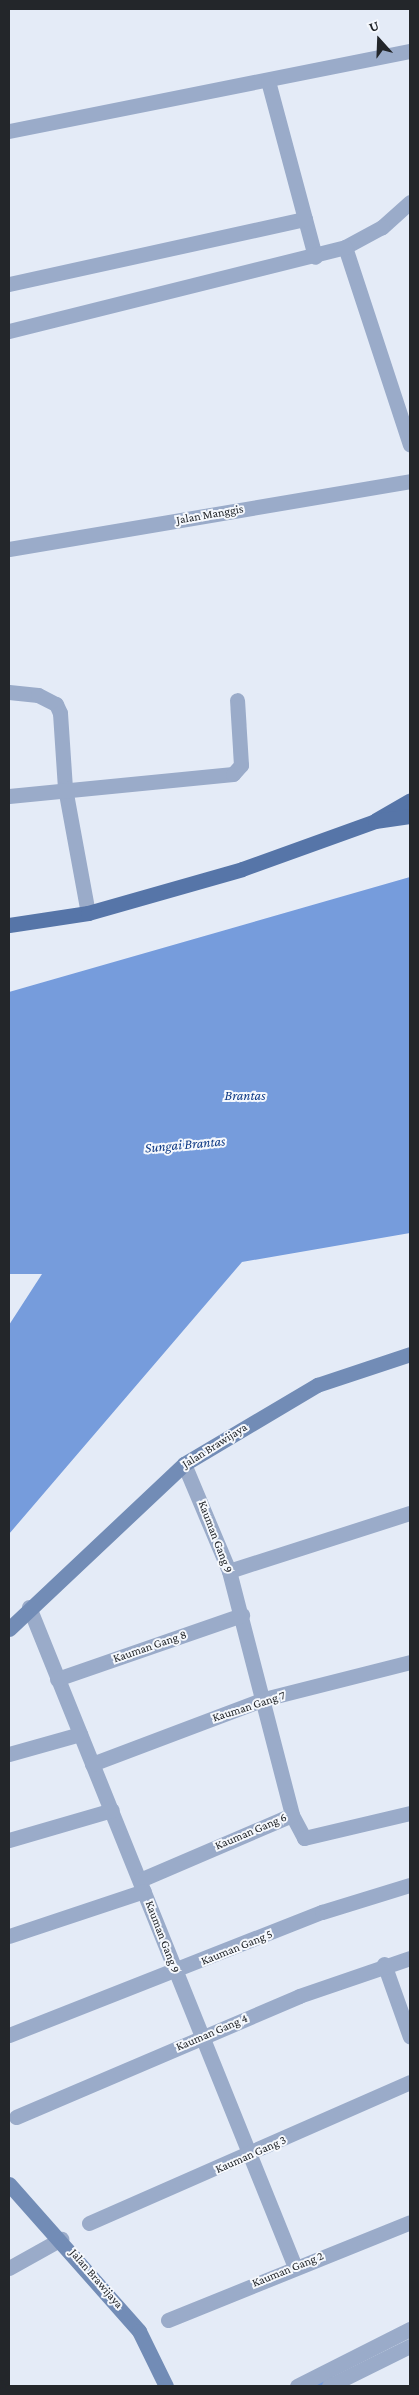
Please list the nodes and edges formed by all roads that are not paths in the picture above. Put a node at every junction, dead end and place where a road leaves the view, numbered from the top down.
1 (410, 51) edge
2 (268, 81) junction
3 (9, 131) edge
4 (410, 202) edge
5 (305, 219) junction
6 (345, 247) junction
7 (315, 256) junction
8 (9, 284) edge
9 (9, 331) edge
10 (410, 445) edge
11 (410, 481) edge
12 (9, 549) edge
13 (9, 692) edge
14 (237, 700) dead end
15 (65, 788) junction
16 (9, 796) edge
17 (410, 800) edge
18 (410, 816) edge
19 (375, 821) junction
20 (88, 913) junction
21 (9, 925) edge
22 (410, 1356) edge
23 (184, 1464) junction
24 (410, 1513) edge
25 (229, 1571) junction
26 (29, 1606) junction
27 (242, 1615) junction
28 (9, 1629) edge
29 (410, 1662) edge
30 (57, 1679) junction
31 (264, 1700) junction
32 (80, 1734) junction
33 (9, 1754) edge
34 (92, 1764) junction
35 (112, 1810) junction
36 (410, 1813) edge
37 (292, 1814) junction
38 (9, 1840) edge
39 (410, 1885) edge
40 (142, 1886) junction
41 (9, 1936) edge
42 (410, 1958) edge
43 (384, 1964) junction
44 (176, 1973) junction
45 (9, 2035) edge
46 (410, 2037) edge
47 (201, 2038) junction
48 (410, 2082) edge
49 (16, 2117) dead end
50 (249, 2156) junction
51 (9, 2184) edge
52 (410, 2222) edge
53 (89, 2223) dead end
54 (61, 2239) junction
55 (296, 2267) junction
56 (9, 2268) edge
57 (168, 2320) dead end
58 (409, 2338) edge
59 (166, 2386) edge
60 (297, 2386) edge
61 (329, 2386) edge

1 - 2 street
2 - 3 street
2 - 5 street
4 - 6 street
5 - 7 street
5 - 8 street
6 - 7 street
6 - 10 street
7 - 9 street
11 - 12 street, Jalan Manggis
13 - 15 street
14 - 15 street
15 - 16 street
15 - 20 street
17 - 19 main road
18 - 19 main road
19 - 20 main road
20 - 21 main road
22 - 23 main road, Jalan Brawijaya
23 - 25 street, Kauman Gang 9
23 - 26 main road, Jalan Brawijaya
24 - 25 street
25 - 27 street, Kauman Gang 9
26 - 28 main road, Jalan Brawijaya
26 - 30 street, Kauman Gang 9
27 - 30 street, Kauman Gang 8
27 - 31 street, Kauman Gang 9
29 - 31 street, Kauman Gang 7
30 - 32 street, Kauman Gang 9
31 - 34 street, Kauman Gang 7
31 - 37 street, Kauman Gang 9
32 - 33 street
32 - 34 street, Kauman Gang 9
34 - 35 street, Kauman Gang 9
35 - 38 street
35 - 40 street, Kauman Gang 9
36 - 37 street, Kauman Gang 6
37 - 40 street, Kauman Gang 6
39 - 44 street, Kauman Gang 5
40 - 41 street, Kauman Gang 6
40 - 44 street, Kauman Gang 9
42 - 43 street, Kauman Gang 4
43 - 46 street
43 - 47 street, Kauman Gang 4
44 - 45 street, Kauman Gang 5
44 - 47 street, Kauman Gang 9
47 - 49 street, Kauman Gang 4
47 - 50 street, Kauman Gang 9
48 - 50 street, Kauman Gang 3
50 - 53 street, Kauman Gang 3
50 - 55 street, Kauman Gang 9
51 - 54 main road, Jalan Brawijaya
52 - 55 street, Kauman Gang 2
54 - 56 street
54 - 59 main road, Jalan Brawijaya
55 - 57 street, Kauman Gang 2
58 - 60 street
58 - 61 street

